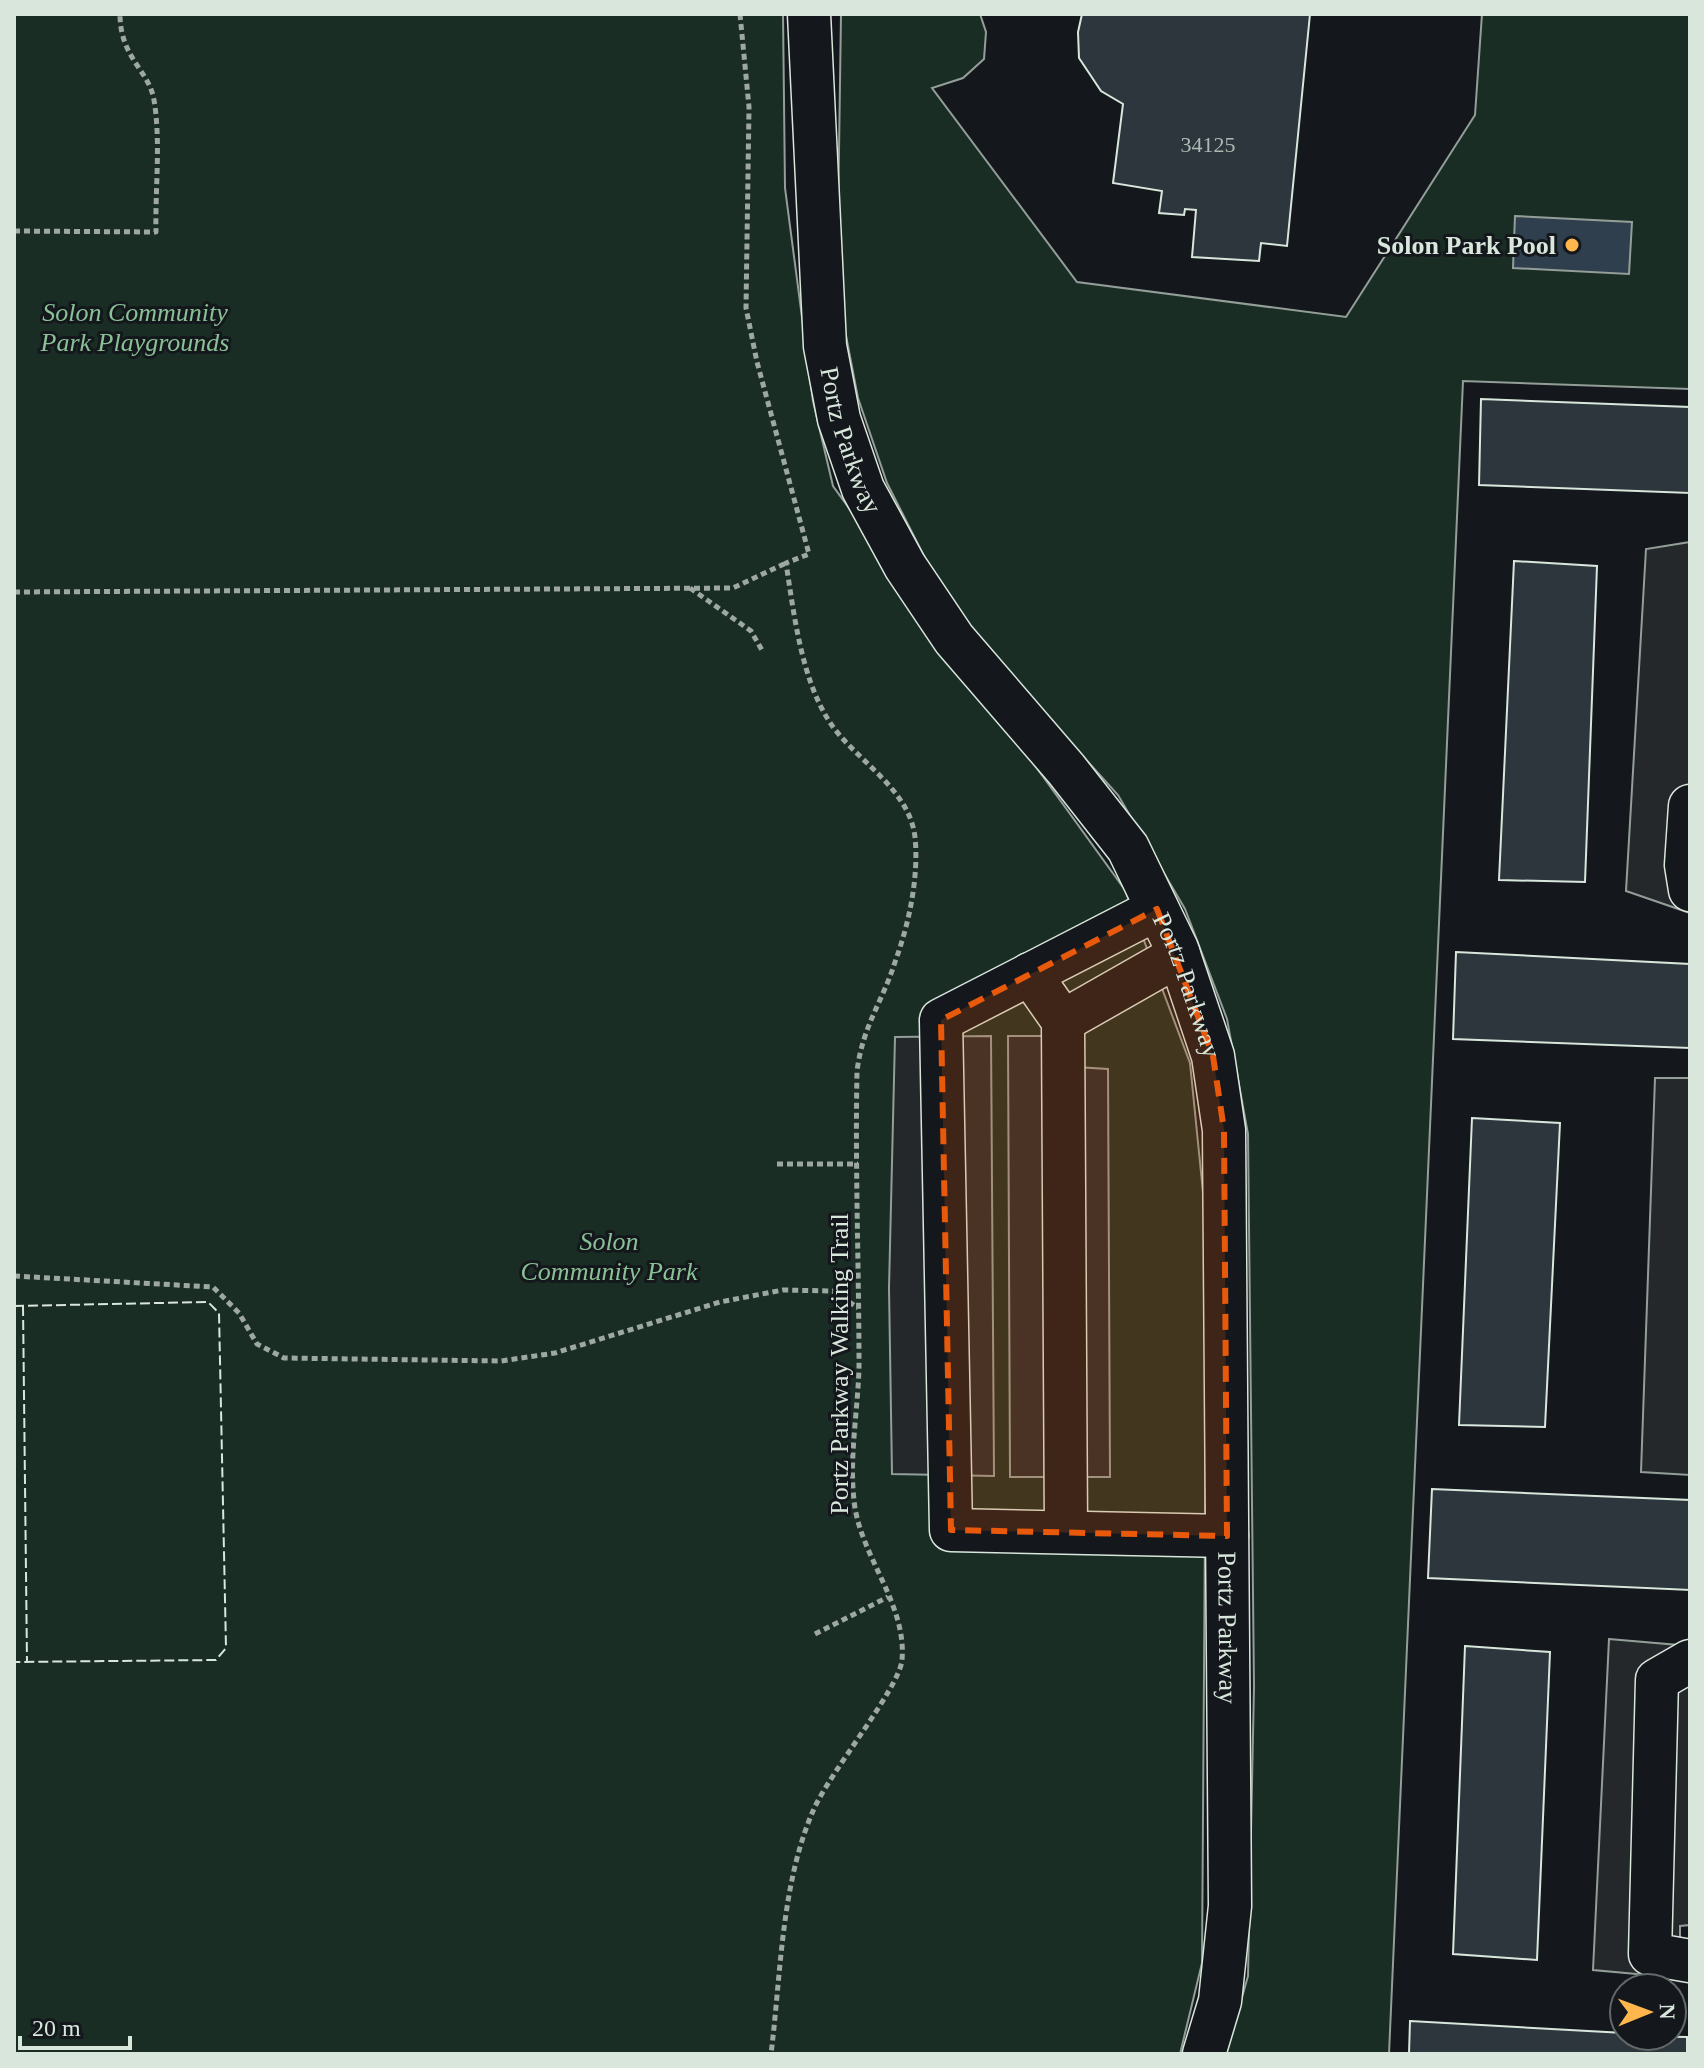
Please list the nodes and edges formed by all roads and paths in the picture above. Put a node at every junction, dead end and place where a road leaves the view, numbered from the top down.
1 (120, 14) edge
2 (740, 14) edge
3 (809, 14) edge
4 (14, 231) edge
5 (786, 563) junction
6 (690, 588) junction
7 (14, 592) edge
8 (763, 652) dead end
9 (1690, 806) edge
10 (1690, 890) edge
11 (1157, 909) junction
12 (1179, 955) junction
13 (1030, 974) junction
14 (1063, 1021) junction
15 (777, 1164) dead end
16 (858, 1164) junction
17 (14, 1276) edge
18 (859, 1308) junction
19 (1066, 1532) junction
20 (1227, 1536) junction
21 (888, 1597) junction
22 (815, 1634) dead end
23 (1690, 1661) edge
24 (1690, 1961) edge
25 (771, 2054) edge
26 (1204, 2054) edge

1 - 4 path
2 - 5 path
3 - 11 street, Portz Parkway
5 - 6 path
5 - 16 path, Portz Parkway Walking Trail
6 - 7 path
6 - 8 path
9 - 10 street
11 - 12 street, Portz Parkway
11 - 13 street
12 - 14 street
12 - 20 street, Portz Parkway
13 - 14 street
13 - 19 street
14 - 19 street
15 - 16 path
16 - 18 path, Portz Parkway Walking Trail
17 - 18 path
18 - 21 path, Portz Parkway Walking Trail
19 - 20 street
20 - 26 street, Portz Parkway
21 - 22 path
21 - 25 path, Portz Parkway Walking Trail
23 - 24 street

